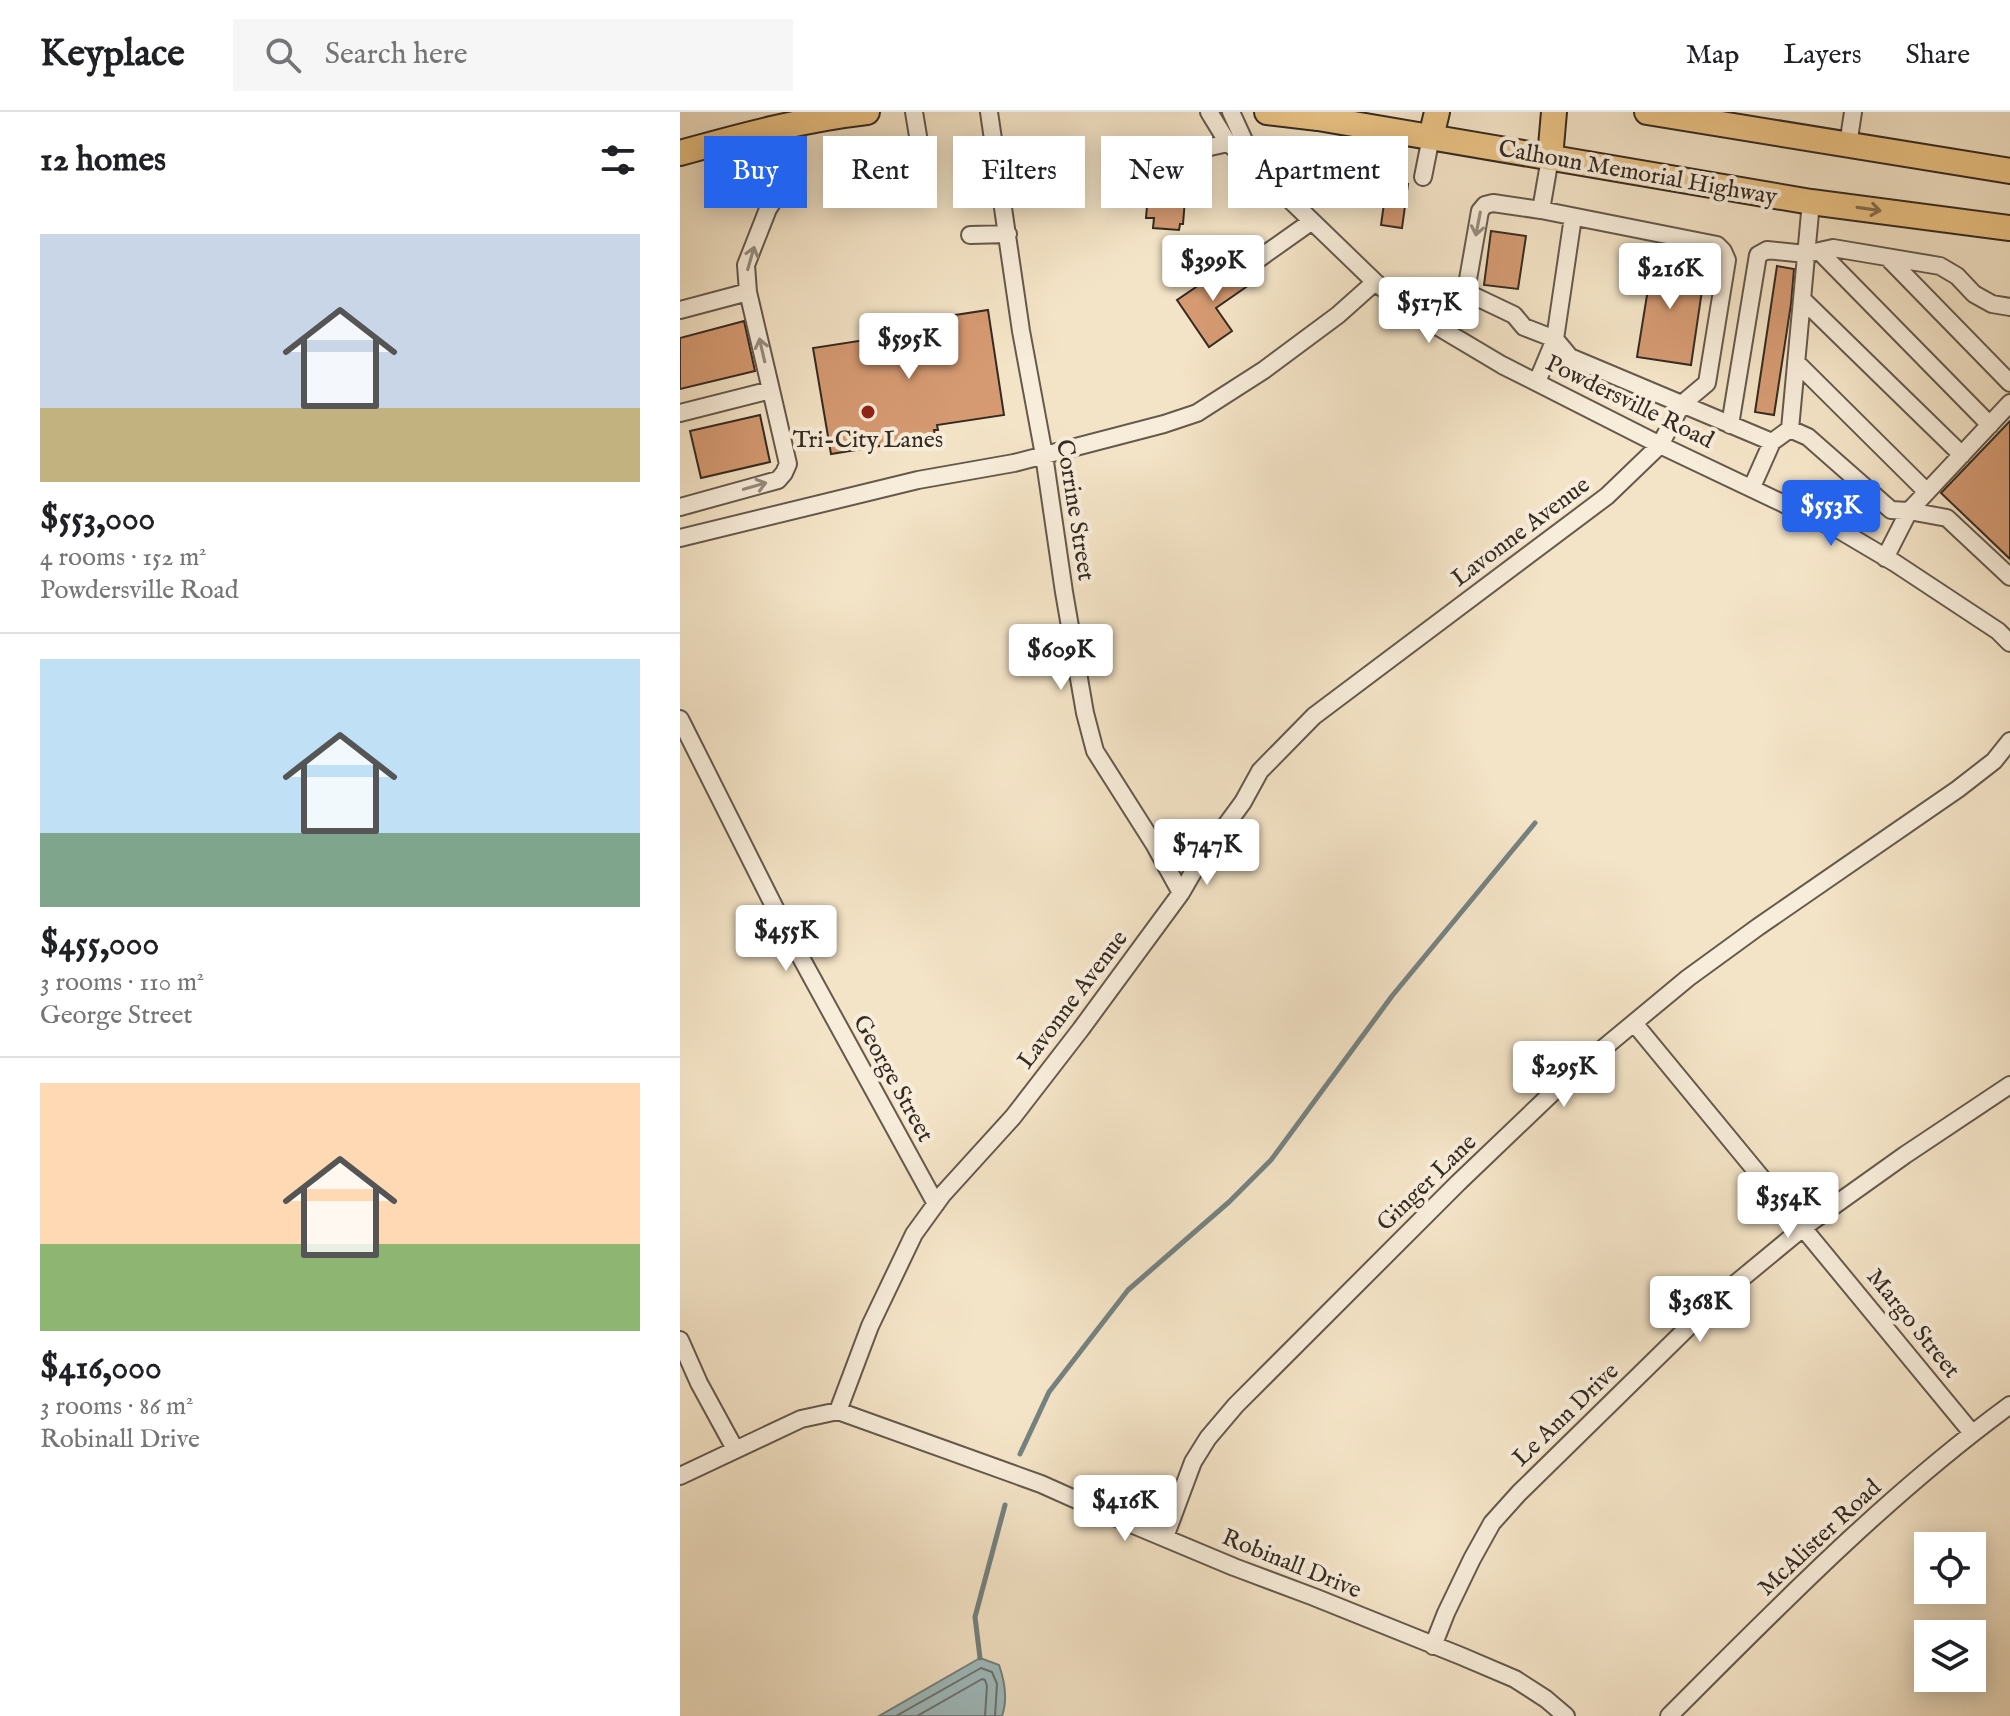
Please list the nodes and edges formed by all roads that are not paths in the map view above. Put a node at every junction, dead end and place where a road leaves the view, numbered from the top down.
1 (867, 112) edge
2 (914, 112) edge
3 (989, 112) edge
4 (1209, 112) edge
5 (1231, 112) edge
6 (1267, 112) edge
7 (1374, 112) edge
8 (1437, 112) edge
9 (1554, 112) edge
10 (1648, 112) edge
11 (1853, 112) edge
12 (1335, 121) junction
13 (783, 128) junction
14 (918, 136) edge
15 (1242, 136) edge
16 (1431, 137) junction
17 (1228, 143) joint
18 (1848, 145) junction
19 (1212, 147) edge
20 (680, 153) edge
21 (1550, 158) junction
22 (2010, 171) edge
23 (1423, 177) dead end
24 (1811, 202) junction
25 (1299, 208) edge
26 (1541, 210) junction
27 (1573, 217) junction
28 (1312, 221) junction
29 (2010, 228) edge
30 (1008, 234) junction
31 (970, 235) dead end
32 (1813, 253) junction
33 (1887, 257) junction
34 (1250, 265) dead end
35 (1375, 282) junction
36 (748, 292) junction
37 (1802, 299) junction
38 (2008, 309) edge
39 (680, 310) edge
40 (1555, 339) junction
41 (1796, 362) junction
42 (1537, 382) junction
43 (2010, 383) edge
44 (771, 390) junction
45 (2010, 403) edge
46 (1682, 404) junction
47 (680, 413) edge
48 (1730, 425) junction
49 (1990, 425) junction
50 (1790, 429) junction
51 (1772, 442) junction
52 (1660, 445) junction
53 (1044, 455) junction
54 (1962, 455) junction
55 (1752, 487) junction
56 (1927, 492) junction
57 (680, 507) edge
58 (1909, 511) junction
59 (680, 538) edge
60 (1885, 558) junction
61 (2010, 577) edge
62 (2010, 643) edge
63 (680, 719) edge
64 (2010, 741) edge
65 (1181, 893) junction
66 (1634, 1023) junction
67 (2010, 1085) edge
68 (936, 1204) junction
69 (1804, 1227) junction
70 (680, 1340) edge
71 (2010, 1405) edge
72 (838, 1411) junction
73 (1972, 1433) junction
74 (735, 1449) junction
75 (680, 1476) edge
76 (1165, 1537) junction
77 (1433, 1646) junction
78 (1566, 1716) edge
79 (1669, 1716) edge

1 - 13 highway
2 - 14 street
3 - 30 street, Corrine Street
4 - 17 street, Powdersville Road
5 - 15 street, Powdersville Road
6 - 12 highway, Calhoun Memorial Highway
7 - 12 highway
8 - 16 highway
9 - 21 highway
10 - 18 highway
11 - 18 street
12 - 16 highway, Calhoun Memorial Highway
13 - 20 highway
36 -> 13 street
16 - 21 highway, Calhoun Memorial Highway
16 - 23 street
17 - 19 street
18 - 22 highway
21 - 24 highway, Calhoun Memorial Highway
21 - 26 street
24 -> 29 highway, Calhoun Memorial Highway
24 - 32 street
25 - 28 street, Powdersville Road
26 - 27 street
26 -> 40 street
27 - 40 street
27 - 46 street, Lavonne Avenue
28 - 34 street
28 - 35 street, Powdersville Road
30 - 31 street
30 - 53 street, Corrine Street
32 - 33 street
32 - 37 street
32 - 48 street
32 - 49 street
33 - 38 street
33 - 43 street
35 - 42 street, Powdersville Road
35 - 53 street
36 - 39 street
44 -> 36 street
37 - 41 street
37 - 54 street
40 - 42 street
40 - 46 street
41 - 50 street
41 - 56 street
42 - 52 street, Powdersville Road
44 - 47 street
57 -> 44 street
45 - 49 street
46 - 48 street
46 - 52 street, Lavonne Avenue
48 - 51 street
49 - 54 street
50 - 51 street
50 - 58 street
51 - 55 street
52 - 55 street, Powdersville Road
52 - 65 street, Lavonne Avenue
53 - 59 street
53 - 65 street, Corrine Street
54 - 56 street
55 - 60 street, Powdersville Road
56 - 58 street
58 - 60 street
58 - 61 street
60 - 62 street, Powdersville Road
63 - 68 street, George Street
64 - 66 street, Ginger Lane
65 - 68 street, Lavonne Avenue
66 - 69 street, Margo Street
66 - 76 street, Ginger Lane
67 - 69 street, Le Ann Drive
68 - 72 street, Lavonne Avenue
69 - 73 street, Margo Street
69 - 77 street, Le Ann Drive
70 - 74 street
71 - 73 street, McAlister Road
72 - 74 street
72 - 76 street, Robinall Drive
73 - 79 street, McAlister Road
74 - 75 street
76 - 77 street, Robinall Drive
77 - 78 street, Robinall Drive

